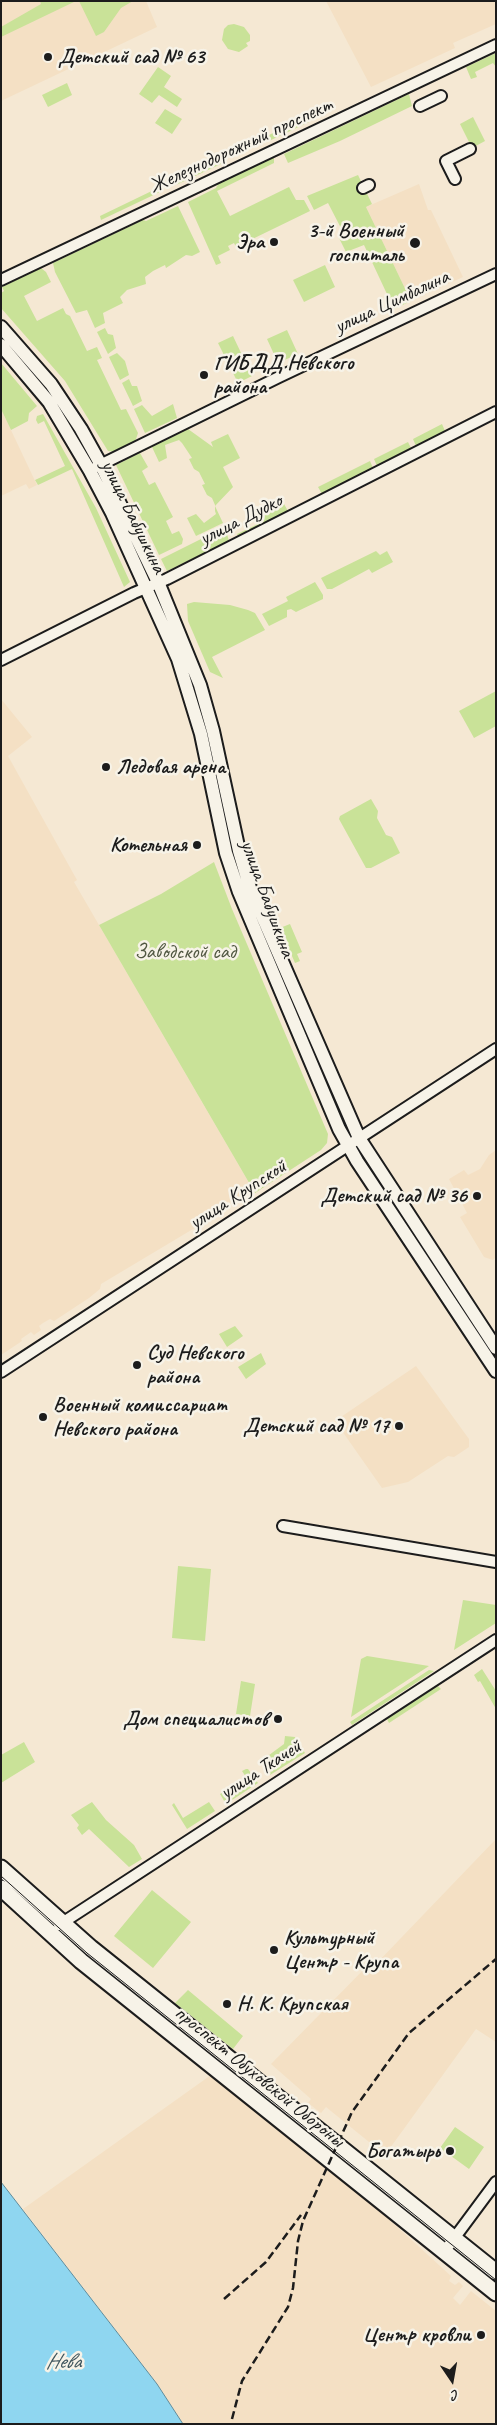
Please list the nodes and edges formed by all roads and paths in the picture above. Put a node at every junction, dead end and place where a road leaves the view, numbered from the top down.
1 (496, 45) edge
2 (441, 96) dead end
3 (420, 106) dead end
4 (470, 149) dead end
5 (455, 179) dead end
6 (496, 274) edge
7 (1, 280) edge
8 (1, 327) edge
9 (1, 345) edge
10 (496, 412) edge
11 (95, 468) junction
12 (158, 582) junction
13 (146, 588) junction
14 (1, 660) edge
15 (496, 1049) edge
16 (359, 1138) junction
17 (347, 1146) junction
18 (496, 1348) edge
19 (496, 1371) edge
20 (1, 1372) edge
21 (283, 1526) dead end
22 (496, 1562) edge
23 (496, 1640) edge
24 (1, 1868) edge
25 (1, 1888) edge
26 (62, 1923) junction
27 (47, 1932) junction
28 (496, 2182) edge
29 (454, 2239) junction
30 (444, 2252) junction
31 (496, 2272) edge
32 (496, 2293) edge

1 - 7 street, Железнодорожный проспект
2 - 3 street
4 - 5 street
6 - 11 street, улица Цимбалина
8 - 11 street, улица Бабушкина
9 - 11 street, улица Бабушкина
10 - 12 street, улица Дудко
11 - 12 street, улица Бабушкина
11 - 13 street, улица Бабушкина
12 - 13 street, улица Дудко
12 - 16 street, улица Бабушкина
13 - 14 street, улица Дудко
13 - 17 street, улица Бабушкина
15 - 16 street, улица Крупской
16 - 17 street, улица Крупской
16 - 18 street, улица Бабушкина
17 - 19 street, улица Бабушкина
17 - 20 street, улица Крупской
21 - 22 street
23 - 26 street, улица Ткачей
24 - 26 main road, проспект Обуховской Обороны
25 - 27 main road, проспект Обуховской Обороны
26 - 27 street, улица Ткачей
26 - 29 main road, проспект Обуховской Обороны
27 - 30 main road, проспект Обуховской Обороны
28 - 29 street
29 - 30 street
29 - 31 main road, проспект Обуховской Обороны
30 - 32 main road, проспект Обуховской Обороны

